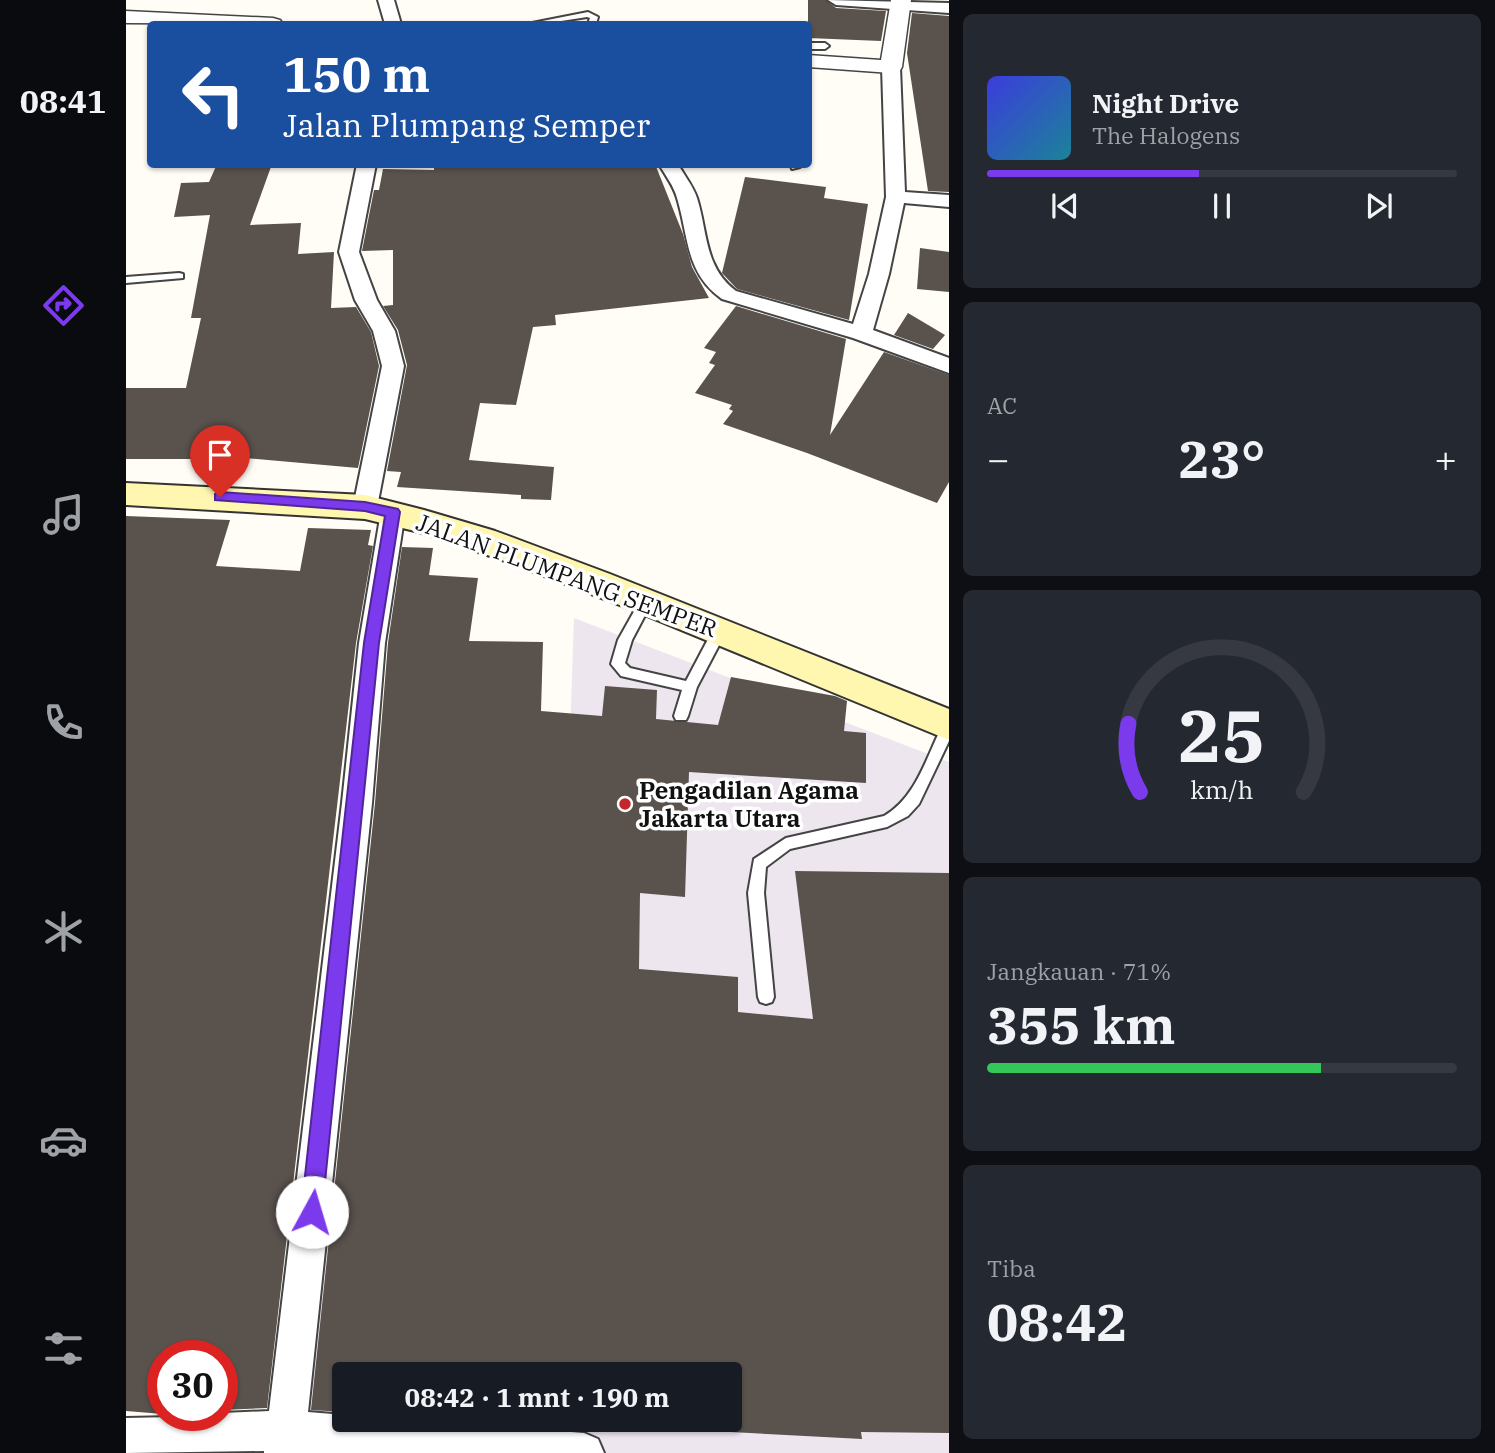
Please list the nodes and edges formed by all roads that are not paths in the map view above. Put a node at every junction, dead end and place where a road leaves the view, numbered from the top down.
1 (386, 0) edge
2 (835, 0) edge
3 (900, 2) edge
4 (949, 8) edge
5 (126, 17) edge
6 (210, 21) edge
7 (392, 21) edge
8 (550, 21) edge
9 (593, 21) edge
10 (812, 46) edge
11 (825, 47) dead end
12 (812, 61) edge
13 (891, 67) junction
14 (366, 168) edge
15 (670, 168) edge
16 (896, 197) junction
17 (949, 201) edge
18 (179, 276) dead end
19 (126, 280) edge
20 (861, 333) junction
21 (949, 366) edge
22 (126, 494) edge
23 (379, 510) junction
24 (646, 602) junction
25 (720, 630) junction
26 (690, 687) junction
27 (681, 716) dead end
28 (949, 725) edge
29 (766, 997) dead end
30 (126, 1438) edge
31 (286, 1442) edge
32 (584, 1453) edge

1 - 7 street
2 - 3 street
3 - 4 street
3 - 13 street
5 - 6 street
8 - 9 lane
10 - 11 lane
12 - 13 street
13 - 16 street
14 - 23 street
15 - 20 street
16 - 17 street
16 - 20 street
18 - 19 lane
20 - 21 street
22 - 23 main road, JALAN PLUMPANG SEMPER
23 - 24 main road, JALAN PLUMPANG SEMPER
23 - 31 street
24 - 25 main road, JALAN PLUMPANG SEMPER
24 - 26 lane
25 - 26 lane
25 - 28 main road, JALAN PLUMPANG SEMPER
26 - 27 lane
28 - 29 lane
30 - 31 street
31 - 32 street

